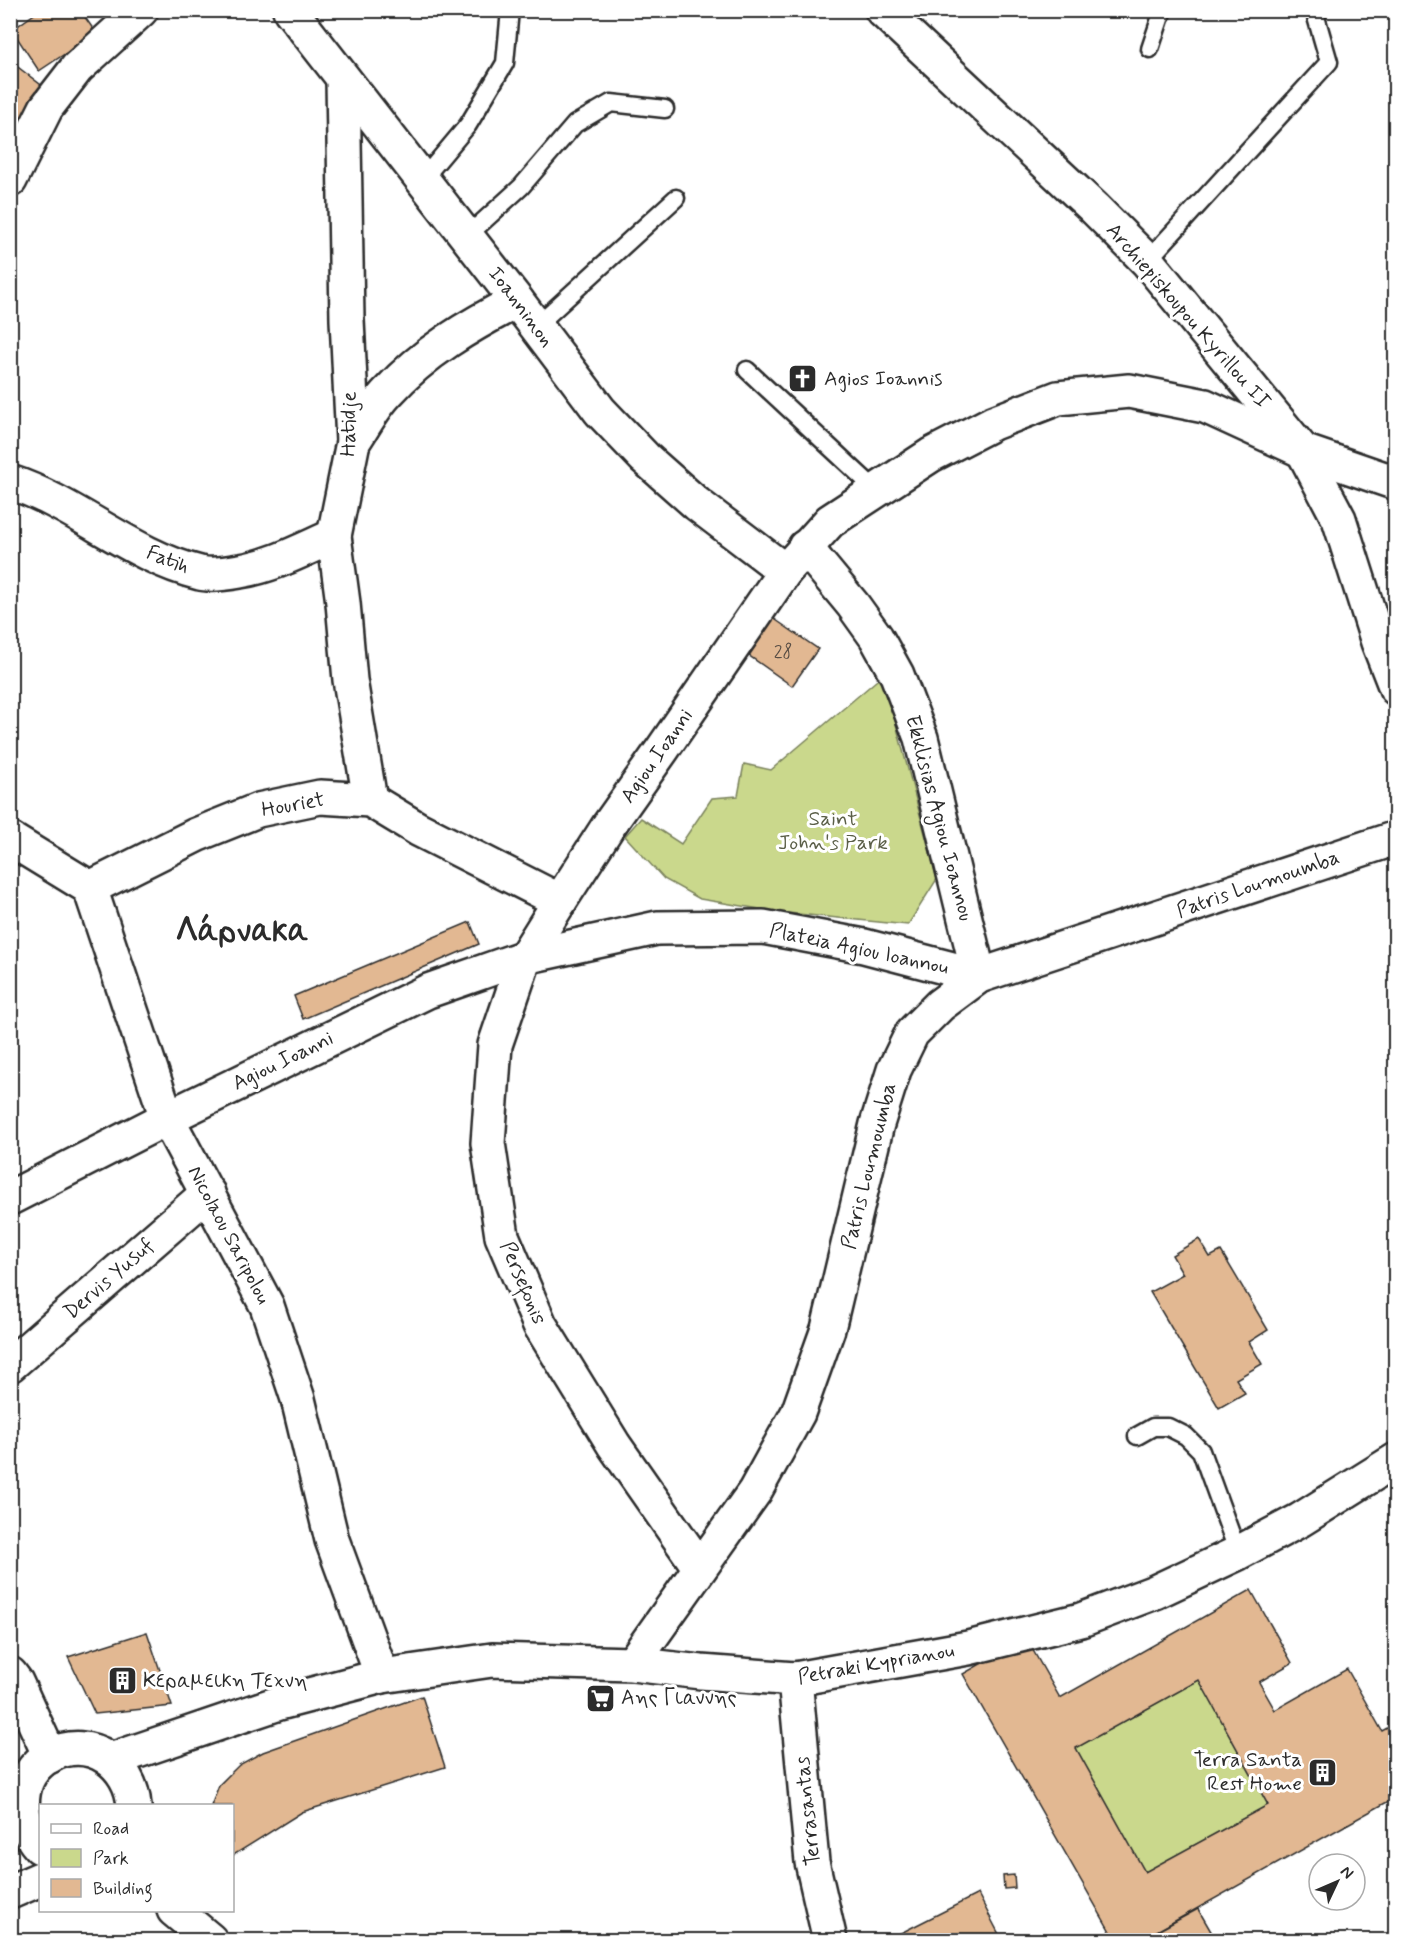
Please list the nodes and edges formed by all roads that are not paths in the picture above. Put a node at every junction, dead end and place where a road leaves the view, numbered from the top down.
1 (141, 10) edge
2 (290, 10) edge
3 (510, 10) edge
4 (882, 10) edge
5 (1163, 10) edge
6 (1314, 10) edge
7 (1150, 49) dead end
8 (343, 80) junction
9 (665, 109) dead end
10 (10, 180) edge
11 (422, 180) junction
12 (676, 198) dead end
13 (467, 236) junction
14 (1147, 261) junction
15 (517, 301) junction
16 (536, 326) junction
17 (747, 370) dead end
18 (353, 442) junction
19 (1303, 451) junction
20 (10, 482) edge
21 (1395, 483) edge
22 (876, 490) junction
23 (334, 536) junction
24 (795, 559) junction
25 (1395, 688) edge
26 (370, 800) junction
27 (1395, 838) edge
28 (10, 839) edge
29 (90, 888) junction
30 (560, 901) junction
31 (525, 957) junction
32 (979, 976) junction
33 (167, 1118) junction
34 (208, 1193) junction
35 (10, 1198) edge
36 (10, 1365) edge
37 (1137, 1436) dead end
38 (1395, 1460) edge
39 (1238, 1553) junction
40 (700, 1568) junction
41 (632, 1664) junction
42 (10, 1674) edge
43 (382, 1676) junction
44 (795, 1679) junction
45 (50, 1756) junction
46 (111, 1760) junction
47 (134, 1804) edge
48 (16, 1813) edge
49 (39, 1845) edge
50 (39, 1879) edge
51 (10, 1892) edge
52 (175, 1912) edge
53 (196, 1912) edge
54 (210, 1941) edge
55 (217, 1941) edge
56 (830, 1941) edge

1 - 10 street
2 - 8 street, Ioanninon
3 - 11 lane
4 - 14 street, Archiepiskoupou Kyrillou II
5 - 7 lane
6 - 14 lane
8 - 11 street, Ioanninon
8 - 18 street, Hatidje
9 - 13 lane
11 - 13 street, Ioanninon
12 - 16 lane
13 - 15 street, Ioanninon
14 - 19 street, Archiepiskoupou Kyrillou II
15 - 16 street, Ioanninon
15 - 18 street
16 - 24 street, Ioanninon
17 - 22 lane
18 - 23 street, Hatidje
19 - 21 street, Agiou Ioanni
19 - 22 street, Agiou Ioanni
19 - 25 street, Archiepiskoupou Kyrillou II
20 - 23 street, Fatih
22 - 24 street, Agiou Ioanni
23 - 26 street, Hatidje
24 - 30 street, Agiou Ioanni
24 - 32 street, Ekklisias Agiou Ioannou
26 - 29 street, Houriet
26 - 30 street, Houriet
27 - 32 street, Patris Loumoumba
28 - 29 street
29 - 33 street, Nicolaou Saripolou
30 - 31 street, Agiou Ioanni
31 - 32 street, Plateia Agiou Ioannou
31 - 33 street, Agiou Ioanni
31 - 40 street, Persefonis
32 - 40 street, Patris Loumoumba
33 - 34 street, Nicolaou Saripolou
33 - 35 street, Agiou Ioanni
34 - 36 street, Dervis Yusuf
34 - 43 street, Nicolaou Saripolou
37 - 39 lane
38 - 39 street, Petraki Kyprianou
39 - 44 street, Petraki Kyprianou
40 - 41 street, Patris Loumoumba
41 - 43 street, Petraki Kyprianou
41 - 44 street, Petraki Kyprianou
42 - 45 street
43 - 46 street, Petraki Kyprianou
44 - 56 street, Terrasantas
45 - 46 street
45 - 48 street
46 - 47 street
48 - 49 street
50 - 51 street
52 - 54 street
53 - 55 street

